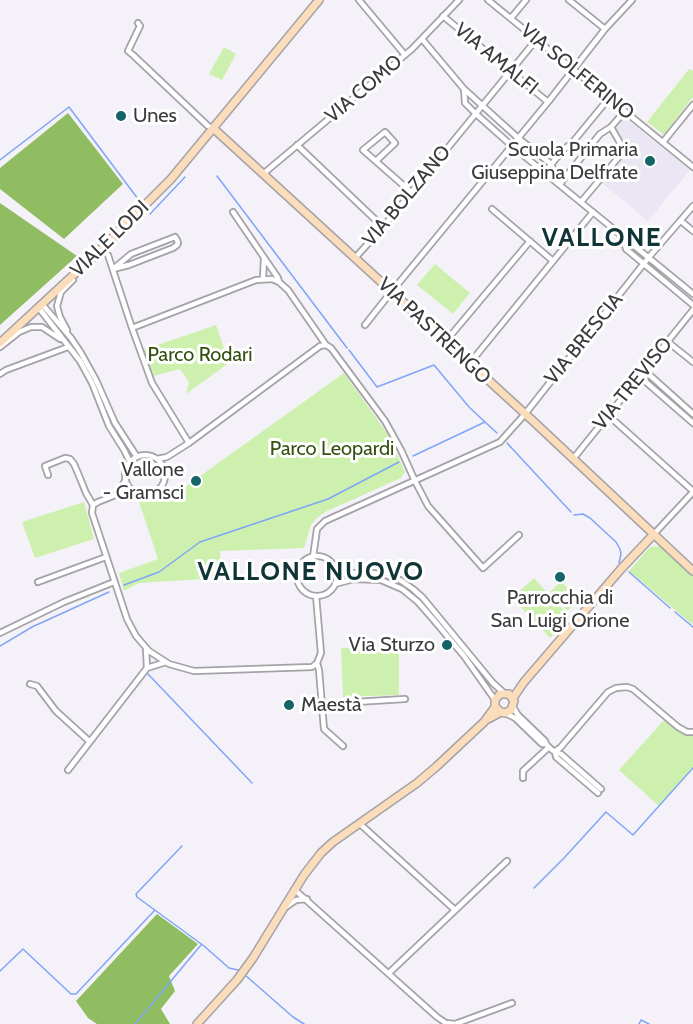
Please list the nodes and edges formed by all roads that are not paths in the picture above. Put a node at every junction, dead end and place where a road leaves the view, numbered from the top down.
1 (319, 0) edge
2 (360, 0) edge
3 (459, 0) edge
4 (488, 0) edge
5 (526, 0) edge
6 (569, 0) edge
7 (632, 0) edge
8 (577, 2) edge
9 (443, 16) junction
10 (511, 18) junction
11 (138, 23) dead end
12 (605, 29) junction
13 (422, 39) junction
14 (536, 40) junction
15 (405, 55) junction
16 (573, 69) junction
17 (510, 71) junction
18 (464, 89) junction
19 (609, 98) junction
20 (548, 102) junction
21 (482, 105) junction
22 (693, 105) edge
23 (625, 111) junction
24 (475, 113) junction
25 (611, 127) junction
26 (213, 128) junction
27 (518, 138) junction
28 (663, 142) junction
29 (297, 145) junction
30 (512, 146) junction
31 (376, 161) junction
32 (551, 164) junction
33 (693, 167) edge
34 (545, 172) junction
35 (263, 174) junction
36 (560, 184) junction
37 (411, 192) junction
38 (581, 202) junction
39 (693, 206) edge
40 (492, 209) dead end
41 (233, 212) dead end
42 (593, 212) junction
43 (681, 221) junction
44 (383, 227) junction
45 (693, 231) edge
46 (623, 237) junction
47 (530, 241) junction
48 (95, 255) junction
49 (108, 255) dead end
50 (649, 257) junction
51 (264, 258) junction
52 (355, 258) junction
53 (553, 261) junction
54 (644, 264) junction
55 (112, 269) junction
56 (263, 279) junction
57 (279, 282) junction
58 (392, 292) junction
59 (693, 294) edge
60 (40, 305) junction
61 (693, 305) edge
62 (693, 310) edge
63 (365, 325) dead end
64 (132, 328) junction
65 (71, 338) junction
66 (446, 341) junction
67 (64, 342) junction
68 (668, 342) junction
69 (0, 345) edge
70 (326, 345) junction
71 (68, 347) junction
72 (693, 362) edge
73 (470, 363) junction
74 (644, 370) junction
75 (0, 374) edge
76 (639, 376) junction
77 (525, 414) junction
78 (693, 414) edge
79 (608, 415) junction
80 (693, 423) edge
81 (189, 443) junction
82 (176, 450) junction
83 (137, 457) junction
84 (157, 459) junction
85 (573, 459) junction
86 (130, 462) junction
87 (164, 468) junction
88 (48, 475) dead end
89 (126, 479) junction
90 (415, 481) junction
91 (693, 491) edge
92 (137, 493) junction
93 (118, 494) junction
94 (93, 505) junction
95 (654, 534) junction
96 (519, 535) dead end
97 (313, 557) junction
98 (104, 558) junction
99 (336, 570) junction
100 (693, 571) edge
101 (38, 582) dead end
102 (114, 582) junction
103 (335, 584) junction
104 (316, 596) junction
105 (0, 633) edge
106 (146, 648) junction
107 (166, 663) junction
108 (317, 663) junction
109 (147, 668) junction
110 (30, 684) dead end
111 (508, 695) junction
112 (405, 699) dead end
113 (322, 704) junction
114 (513, 707) junction
115 (499, 708) junction
116 (693, 732) edge
117 (89, 741) junction
118 (343, 746) dead end
119 (547, 746) junction
120 (555, 751) junction
121 (68, 770) dead end
122 (523, 778) dead end
123 (599, 791) dead end
124 (359, 823) junction
125 (507, 861) dead end
126 (295, 890) junction
127 (307, 899) junction
128 (283, 908) junction
129 (455, 910) junction
130 (389, 973) junction
131 (512, 1003) dead end
132 (197, 1024) edge

1 - 26 street, VIALE LODI
2 - 15 street
3 - 9 street, VIA COMO
4 - 10 street, VIA SOLFERINO
5 - 10 street
6 - 8 street
7 - 12 street
8 - 12 street
9 - 13 street, VIA COMO
9 - 17 street, VIA AMALFI
10 - 14 street, VIA SOLFERINO
11 - 26 street
12 - 16 street
13 - 15 street, VIA COMO
13 - 18 street
14 - 16 street, VIA SOLFERINO
14 - 17 street, VIA BOLZANO
15 - 29 street, VIA COMO
16 - 19 street, VIA SOLFERINO
16 - 20 street
17 - 20 street, VIA AMALFI
17 - 21 street, VIA BOLZANO
18 - 21 street
18 - 24 street
19 - 23 street, VIA SOLFERINO
19 - 32 street
20 - 27 street
21 - 24 street, VIA BOLZANO
21 - 27 street
22 - 28 street
23 - 25 street
23 - 28 street, VIA SOLFERINO
24 - 30 street
24 - 37 street, VIA BOLZANO
25 - 36 street
25 - 38 street
26 - 35 street, VIA PASTRENGO
26 - 48 street, VIALE LODI
27 - 30 street
27 - 32 street
28 - 33 street, VIA SOLFERINO
29 - 35 street, VIA COMO
29 - 44 street
30 - 34 street
30 - 58 street
31 - 31 street
31 - 37 street
32 - 34 street
32 - 36 street
34 - 36 street
35 - 52 street, VIA PASTRENGO
36 - 38 street
37 - 44 street, VIA BOLZANO
38 - 42 street
39 - 43 street, VIA BRESCIA
40 - 47 street
41 - 51 street
42 - 46 street
42 - 53 street
43 - 45 street
43 - 50 street, VIA BRESCIA
44 - 52 street, VIA BOLZANO
46 - 50 street
46 - 54 street
47 - 53 street
47 - 66 street
48 - 60 street, VIALE LODI
48 - 65 street
49 - 55 street
50 - 54 street, VIA BRESCIA
50 - 59 street
51 - 56 street
51 - 57 street
52 - 58 street, VIA PASTRENGO
53 - 73 street
54 - 61 street
54 - 77 street, VIA BRESCIA
55 - 55 street
55 - 64 street
56 - 57 street
56 - 64 street
57 - 70 street
58 - 63 street
58 - 66 street, VIA PASTRENGO
60 - 65 street
60 - 67 street
60 - 69 street, VIALE LODI
62 - 68 street, VIA TREVISO
64 - 81 street
65 - 83 street
66 - 73 street, VIA PASTRENGO
67 - 69 street
67 - 71 street
68 - 72 street
68 - 74 street, VIA TREVISO
70 - 81 street
70 - 90 street
71 - 75 street
71 - 86 street
73 - 77 street, VIA PASTRENGO
74 - 76 street, VIA TREVISO
74 - 78 street
76 - 79 street, VIA TREVISO
76 - 80 street
77 - 85 street, VIA PASTRENGO
77 - 90 street, VIA BRESCIA
79 - 85 street, VIA TREVISO
79 - 91 street
81 - 82 street
82 - 84 street
82 - 87 street
83 - 84 street
83 - 86 street
84 - 87 street
85 - 95 street, VIA PASTRENGO
86 - 89 street
87 - 92 street
88 - 94 street
89 - 92 street
89 - 93 street
90 - 96 street
90 - 97 street, VIA BRESCIA
91 - 95 street
92 - 93 street
93 - 94 street
94 - 98 street
95 - 100 street, VIA PASTRENGO
95 - 111 street
97 - 99 street
97 - 104 street
98 - 101 street
98 - 102 street
99 - 103 street
99 - 111 street
102 - 105 street
102 - 106 street
103 - 104 street
103 - 115 street
104 - 108 street
106 - 107 street
106 - 109 street
107 - 108 street
107 - 109 street
108 - 113 street
109 - 117 street
110 - 117 street
111 - 114 street
111 - 115 street
112 - 113 street
113 - 118 street
114 - 115 street
114 - 119 street
115 - 119 street
115 - 124 street
116 - 120 street
117 - 121 street
119 - 120 street
119 - 122 street
120 - 123 street
124 - 126 street
124 - 129 street
125 - 129 street
126 - 127 street
126 - 128 street
127 - 128 street
127 - 130 street
128 - 132 street
129 - 130 street
130 - 131 street

